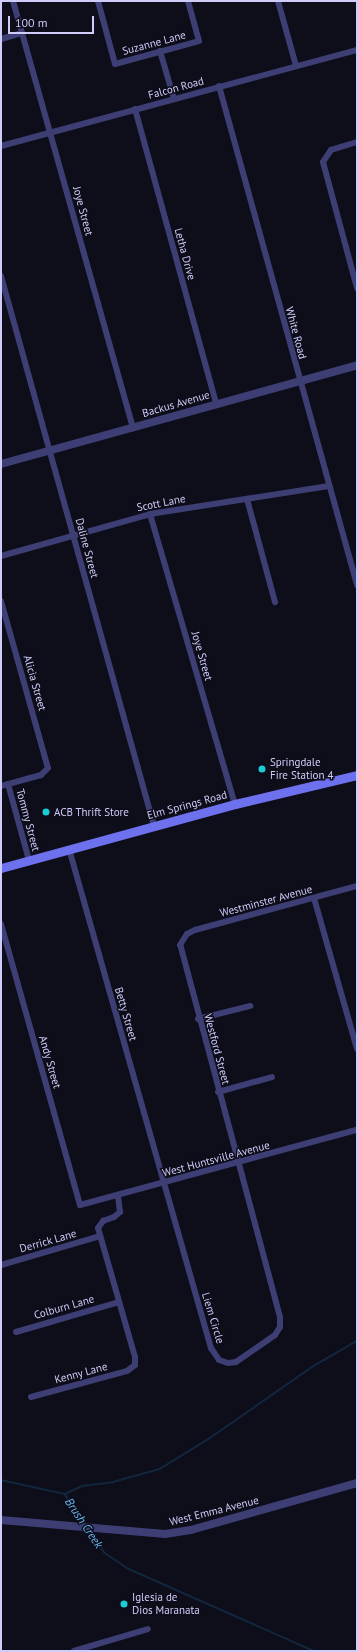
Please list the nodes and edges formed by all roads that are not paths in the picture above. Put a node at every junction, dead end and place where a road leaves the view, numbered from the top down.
1 (13, 1) edge
2 (98, 1) edge
3 (188, 1) edge
4 (278, 1) edge
5 (22, 33) junction
6 (1, 39) edge
7 (357, 50) edge
8 (160, 51) junction
9 (296, 66) junction
10 (219, 86) junction
11 (174, 99) junction
12 (135, 110) junction
13 (51, 133) junction
14 (357, 142) edge
15 (1, 146) edge
16 (1, 276) edge
17 (357, 288) edge
18 (357, 365) edge
19 (299, 381) junction
20 (216, 404) junction
21 (133, 428) junction
22 (50, 450) junction
23 (1, 464) edge
24 (329, 486) junction
25 (247, 499) junction
26 (150, 514) junction
27 (73, 536) junction
28 (1, 556) edge
29 (357, 585) edge
30 (1, 601) edge
31 (275, 602) dead end
32 (357, 775) edge
33 (8, 784) junction
34 (1, 786) edge
35 (235, 804) junction
36 (154, 826) junction
37 (69, 849) junction
38 (29, 860) junction
39 (1, 868) edge
40 (357, 886) edge
41 (314, 898) junction
42 (1, 924) edge
43 (182, 939) joint
44 (250, 1006) dead end
45 (198, 1019) junction
46 (357, 1049) edge
47 (272, 1077) dead end
48 (218, 1092) junction
49 (357, 1130) edge
50 (237, 1164) junction
51 (163, 1184) junction
52 (118, 1195) junction
53 (80, 1205) joint
54 (100, 1236) junction
55 (1, 1265) edge
56 (119, 1302) junction
57 (16, 1332) dead end
58 (32, 1397) dead end
59 (357, 1483) edge
60 (1, 1520) edge
61 (148, 1630) dead end
62 (74, 1651) edge

1 - 5 street, Joye Street
2 - 8 street, Suzanne Lane
3 - 8 street, Suzanne Lane
4 - 9 street
5 - 6 street
5 - 13 street, Joye Street
7 - 9 street, Falcon Road
8 - 11 street
9 - 10 street, Falcon Road
10 - 11 street, Falcon Road
10 - 19 street, White Road
11 - 12 street, Falcon Road
12 - 13 street, Falcon Road
12 - 20 street, Letha Drive
13 - 15 street, Falcon Road
13 - 21 street, Joye Street
14 - 17 street
16 - 22 street, Daline Street
18 - 19 street, Backus Avenue
19 - 20 street, Backus Avenue
19 - 24 street, White Road
20 - 21 street, Backus Avenue
21 - 22 street, Backus Avenue
22 - 23 street, Backus Avenue
22 - 27 street, Daline Street
24 - 25 street, Scott Lane
24 - 29 street, White Road
25 - 26 street, Scott Lane
25 - 31 street
26 - 27 street, Scott Lane
26 - 35 street, Joye Street
27 - 28 street, Scott Lane
27 - 36 street, Daline Street
30 - 33 street, Alicia Street
32 - 35 main road, Elm Springs Road
33 - 34 street
33 - 38 street, Tommy Street
35 - 36 main road, Elm Springs Road
36 - 37 main road, Elm Springs Road
37 - 38 main road, Elm Springs Road
37 - 51 street, Betty Street
38 - 39 main road, Elm Springs Road
40 - 41 street, Westminster Avenue
41 - 43 street, Westminster Avenue
41 - 46 street
42 - 53 street, Andy Street
43 - 45 street, Westford Street
44 - 45 street
45 - 48 street, Westford Street
47 - 48 street
48 - 50 street, Westford Street
49 - 50 street, West Huntsville Avenue
50 - 51 street, West Huntsville Avenue
50 - 51 street, Liem Circle
51 - 52 street, West Huntsville Avenue
52 - 53 street, West Huntsville Avenue
52 - 54 street
54 - 55 street, Derrick Lane
54 - 56 street
56 - 57 street, Colburn Lane
56 - 58 street, Kenny Lane
59 - 60 street, West Emma Avenue
61 - 62 street

